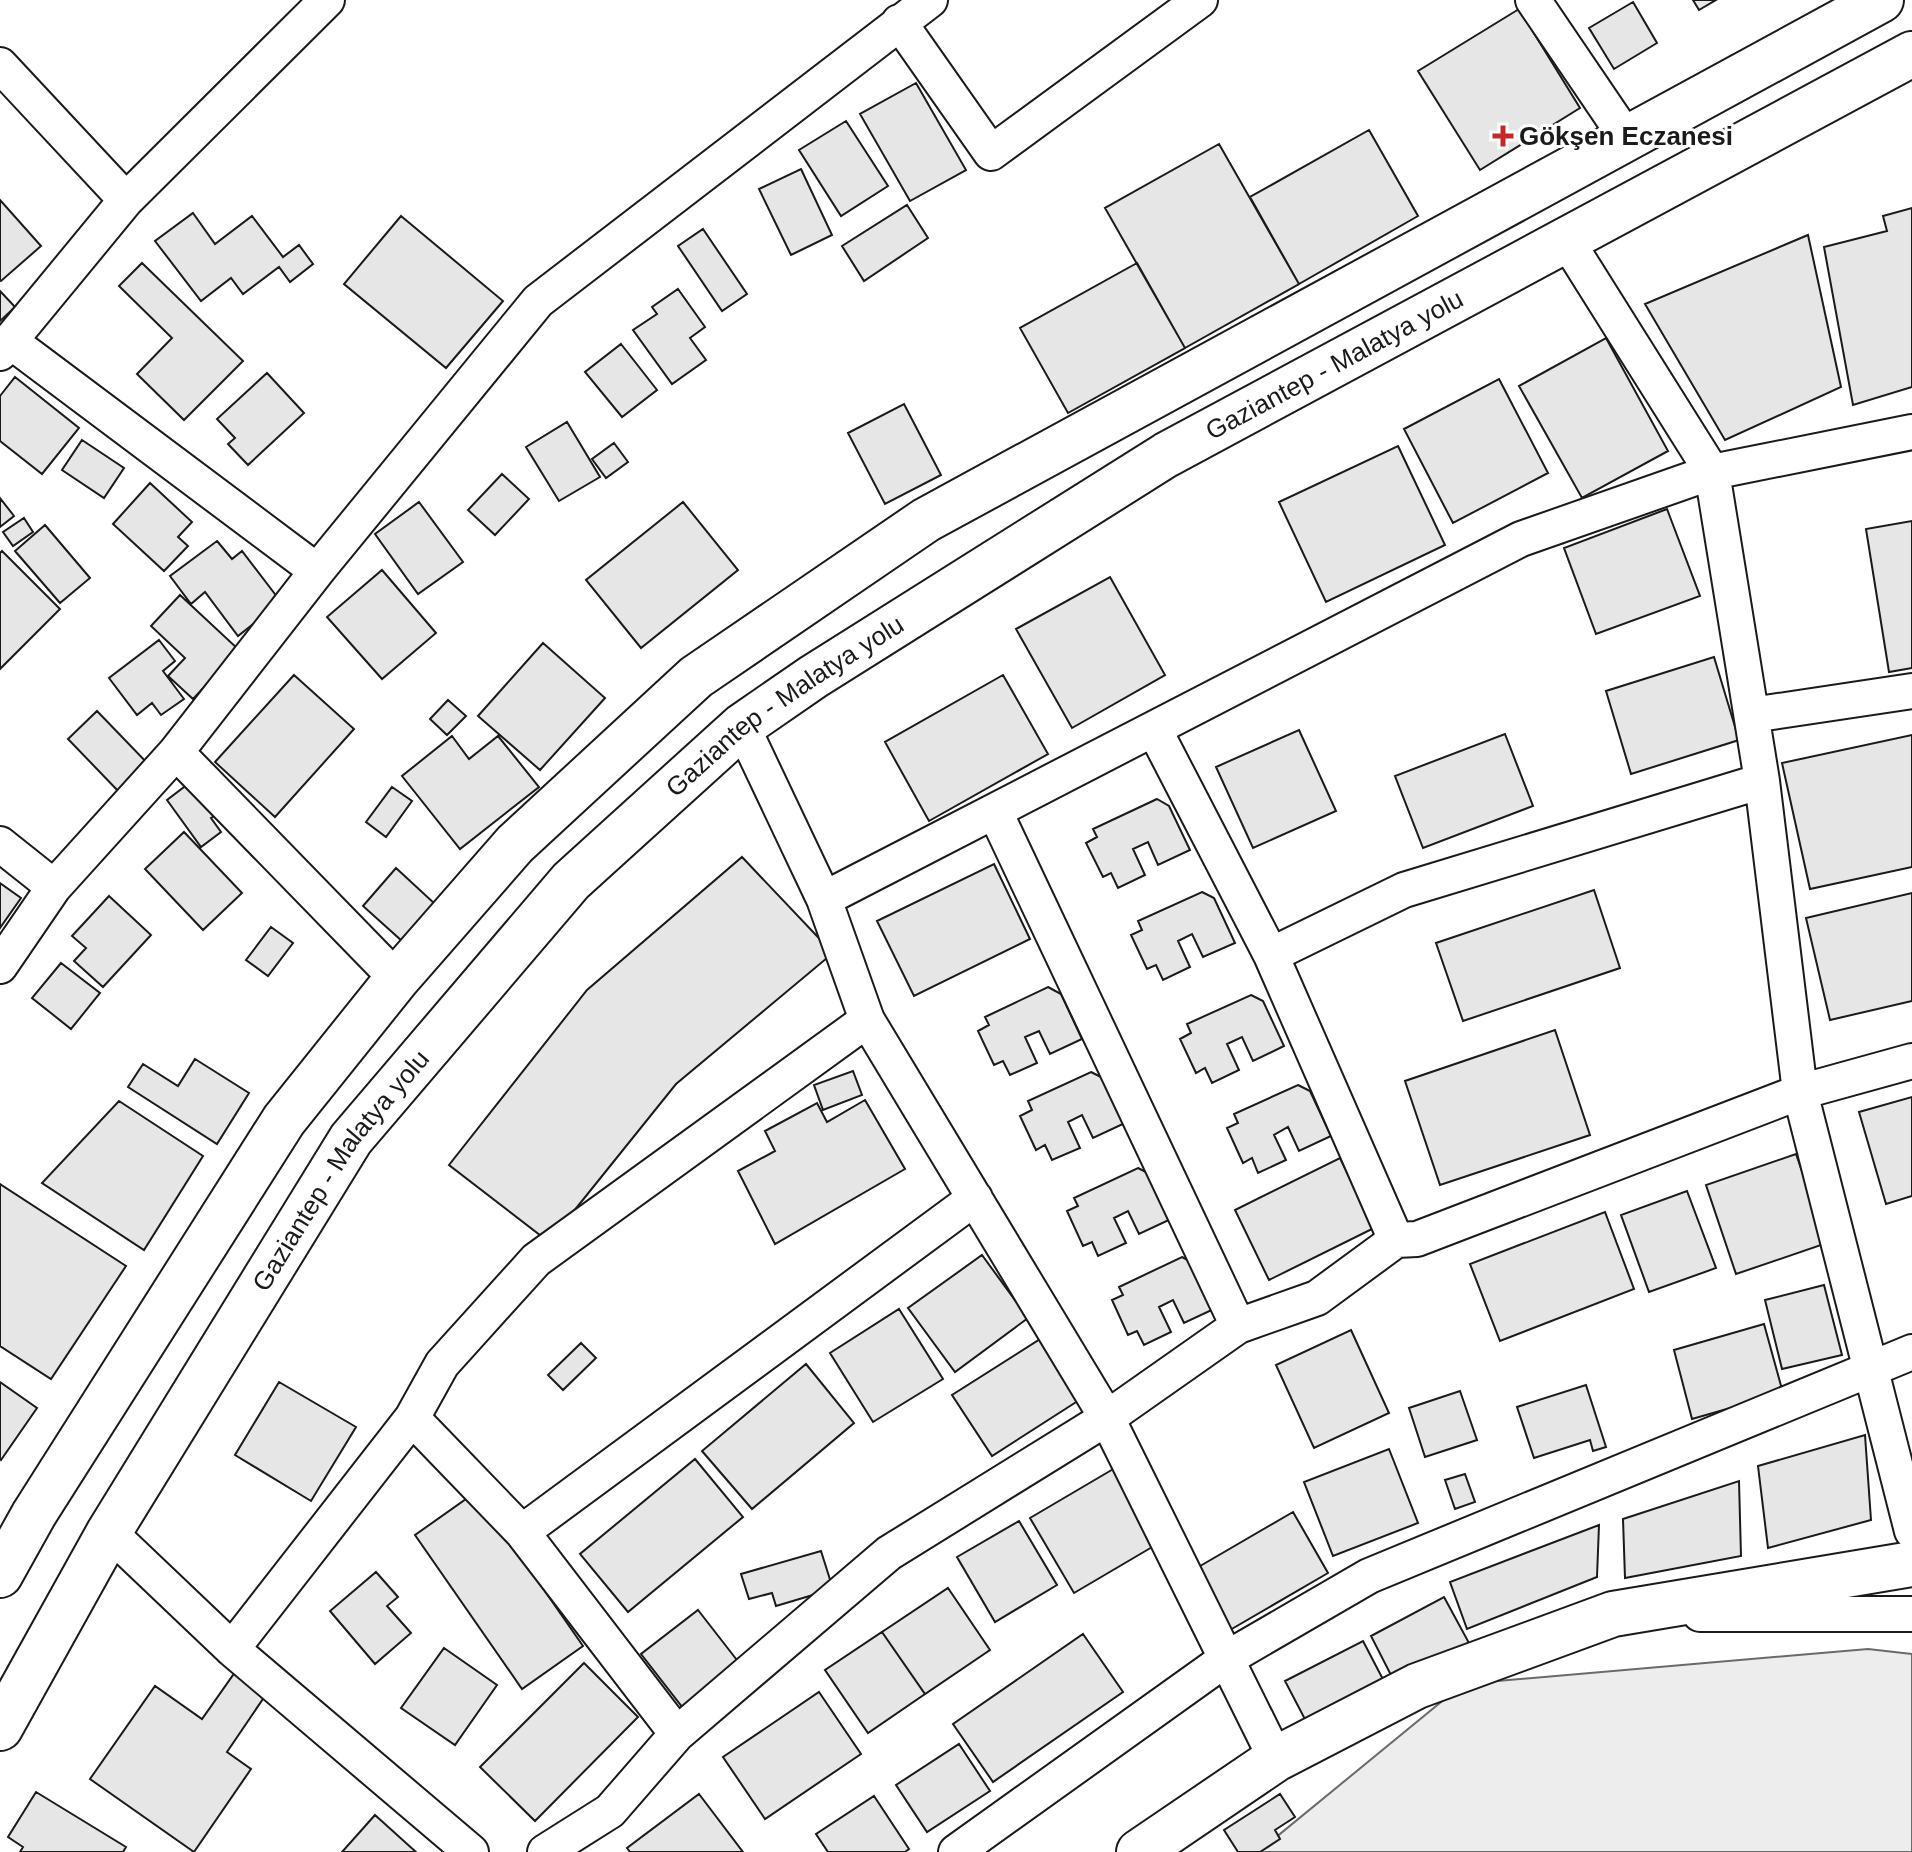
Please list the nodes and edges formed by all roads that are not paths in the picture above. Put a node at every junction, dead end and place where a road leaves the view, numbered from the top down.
1 (327, 0) edge
2 (930, 0) edge
3 (1200, 0) edge
4 (1533, 0) edge
5 (1881, 0) edge
6 (899, 22) junction
7 (1912, 54) edge
8 (0, 65) edge
9 (1628, 140) junction
10 (126, 200) junction
11 (1565, 238) junction
12 (5, 347) edge
13 (1912, 432) edge
14 (1712, 472) junction
15 (317, 571) junction
16 (1912, 691) edge
17 (1752, 715) junction
18 (742, 726) junction
19 (1154, 729) junction
20 (176, 752) junction
21 (1762, 781) junction
22 (995, 812) junction
23 (0, 844) edge
24 (54, 887) junction
25 (824, 899) junction
26 (1271, 955) junction
27 (0, 966) edge
28 (397, 979) junction
29 (867, 1020) junction
30 (1912, 1061) edge
31 (1800, 1092) junction
32 (975, 1198) junction
33 (1396, 1240) junction
34 (1238, 1326) junction
35 (1912, 1352) edge
36 (1869, 1368) junction
37 (412, 1418) junction
38 (1107, 1418) junction
39 (1912, 1531) edge
40 (109, 1532) junction
41 (522, 1532) junction
42 (1912, 1564) edge
43 (0, 1575) edge
44 (1613, 1614) junction
45 (1912, 1614) edge
46 (232, 1649) junction
47 (1226, 1659) junction
48 (0, 1728) edge
49 (677, 1734) junction
50 (1276, 1759) junction
51 (471, 1852) edge
52 (545, 1852) edge
53 (956, 1852) edge
54 (1139, 1852) edge

1 - 10 street
2 - 6 street
3 - 6 street
4 - 9 street
5 - 9 main road
6 - 15 street
7 - 11 main road, Gaziantep - Malatya yolu
8 - 10 street
9 - 28 main road
10 - 12 street
11 - 14 street
11 - 18 main road, Gaziantep - Malatya yolu
12 - 15 street
13 - 14 street
14 - 17 street
14 - 19 street
15 - 20 street
16 - 17 street
17 - 21 street
18 - 25 street
18 - 40 main road, Gaziantep - Malatya yolu
19 - 22 street
19 - 26 street
20 - 24 street
20 - 28 street
21 - 26 street
21 - 31 street
22 - 25 street
22 - 34 street
23 - 24 street
24 - 27 street
25 - 29 street
26 - 33 street
28 - 43 main road
29 - 32 street
29 - 37 street
30 - 31 street
31 - 33 street
31 - 36 street
32 - 38 street
32 - 41 street
33 - 34 street
34 - 38 street
35 - 36 street
36 - 39 street
36 - 47 street
37 - 41 street
37 - 46 street
38 - 47 street
38 - 49 street
40 - 46 street
40 - 48 main road, Gaziantep - Malatya yolu
41 - 49 street
42 - 44 main road
44 - 45 street
44 - 50 main road
46 - 51 street
47 - 50 street
47 - 53 street
49 - 52 street
50 - 54 main road

